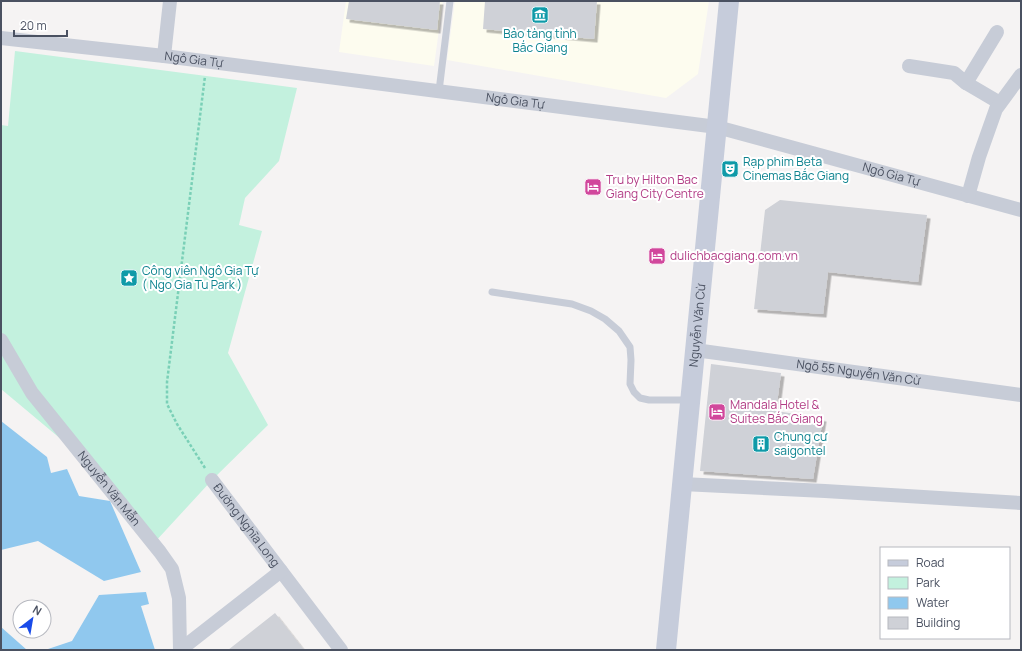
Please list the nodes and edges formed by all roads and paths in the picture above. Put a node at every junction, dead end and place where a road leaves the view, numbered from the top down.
1 (170, 1) edge
2 (450, 1) edge
3 (729, 1) edge
4 (997, 32) dead end
5 (1, 38) edge
6 (164, 56) junction
7 (207, 62) junction
8 (909, 66) dead end
9 (1021, 75) edge
10 (966, 83) junction
11 (439, 91) junction
12 (1000, 103) junction
13 (717, 127) junction
14 (968, 196) junction
15 (1021, 210) edge
16 (492, 292) dead end
17 (1, 340) edge
18 (695, 350) junction
19 (1021, 395) edge
20 (690, 400) junction
21 (212, 480) joint
22 (682, 484) junction
23 (1021, 503) edge
24 (282, 571) junction
25 (180, 650) edge
26 (341, 650) edge
27 (666, 650) edge

1 - 6 street
2 - 11 lane
3 - 13 street, Nguyễn Văn Cừ
4 - 10 street
5 - 6 street, Ngô Gia Tự
6 - 7 street, Ngô Gia Tự
7 - 11 street, Ngô Gia Tự
7 - 21 path
8 - 10 street
9 - 12 street
10 - 12 street
11 - 13 street, Ngô Gia Tự
12 - 14 street
13 - 14 street, Ngô Gia Tự
13 - 18 street, Nguyễn Văn Cừ
14 - 15 street, Ngô Gia Tự
16 - 20 lane
17 - 25 street, Nguyễn Văn Mẫn
18 - 19 street, Ngõ 55 Nguyễn Văn Cừ
18 - 20 street, Nguyễn Văn Cừ
20 - 22 street, Nguyễn Văn Cừ
21 - 24 street, Đường Nghĩa Long
22 - 23 street
22 - 27 street, Nguyễn Văn Cừ
24 - 25 street, Đường Nghĩa Long
24 - 26 street, Đường Nghĩa Long

